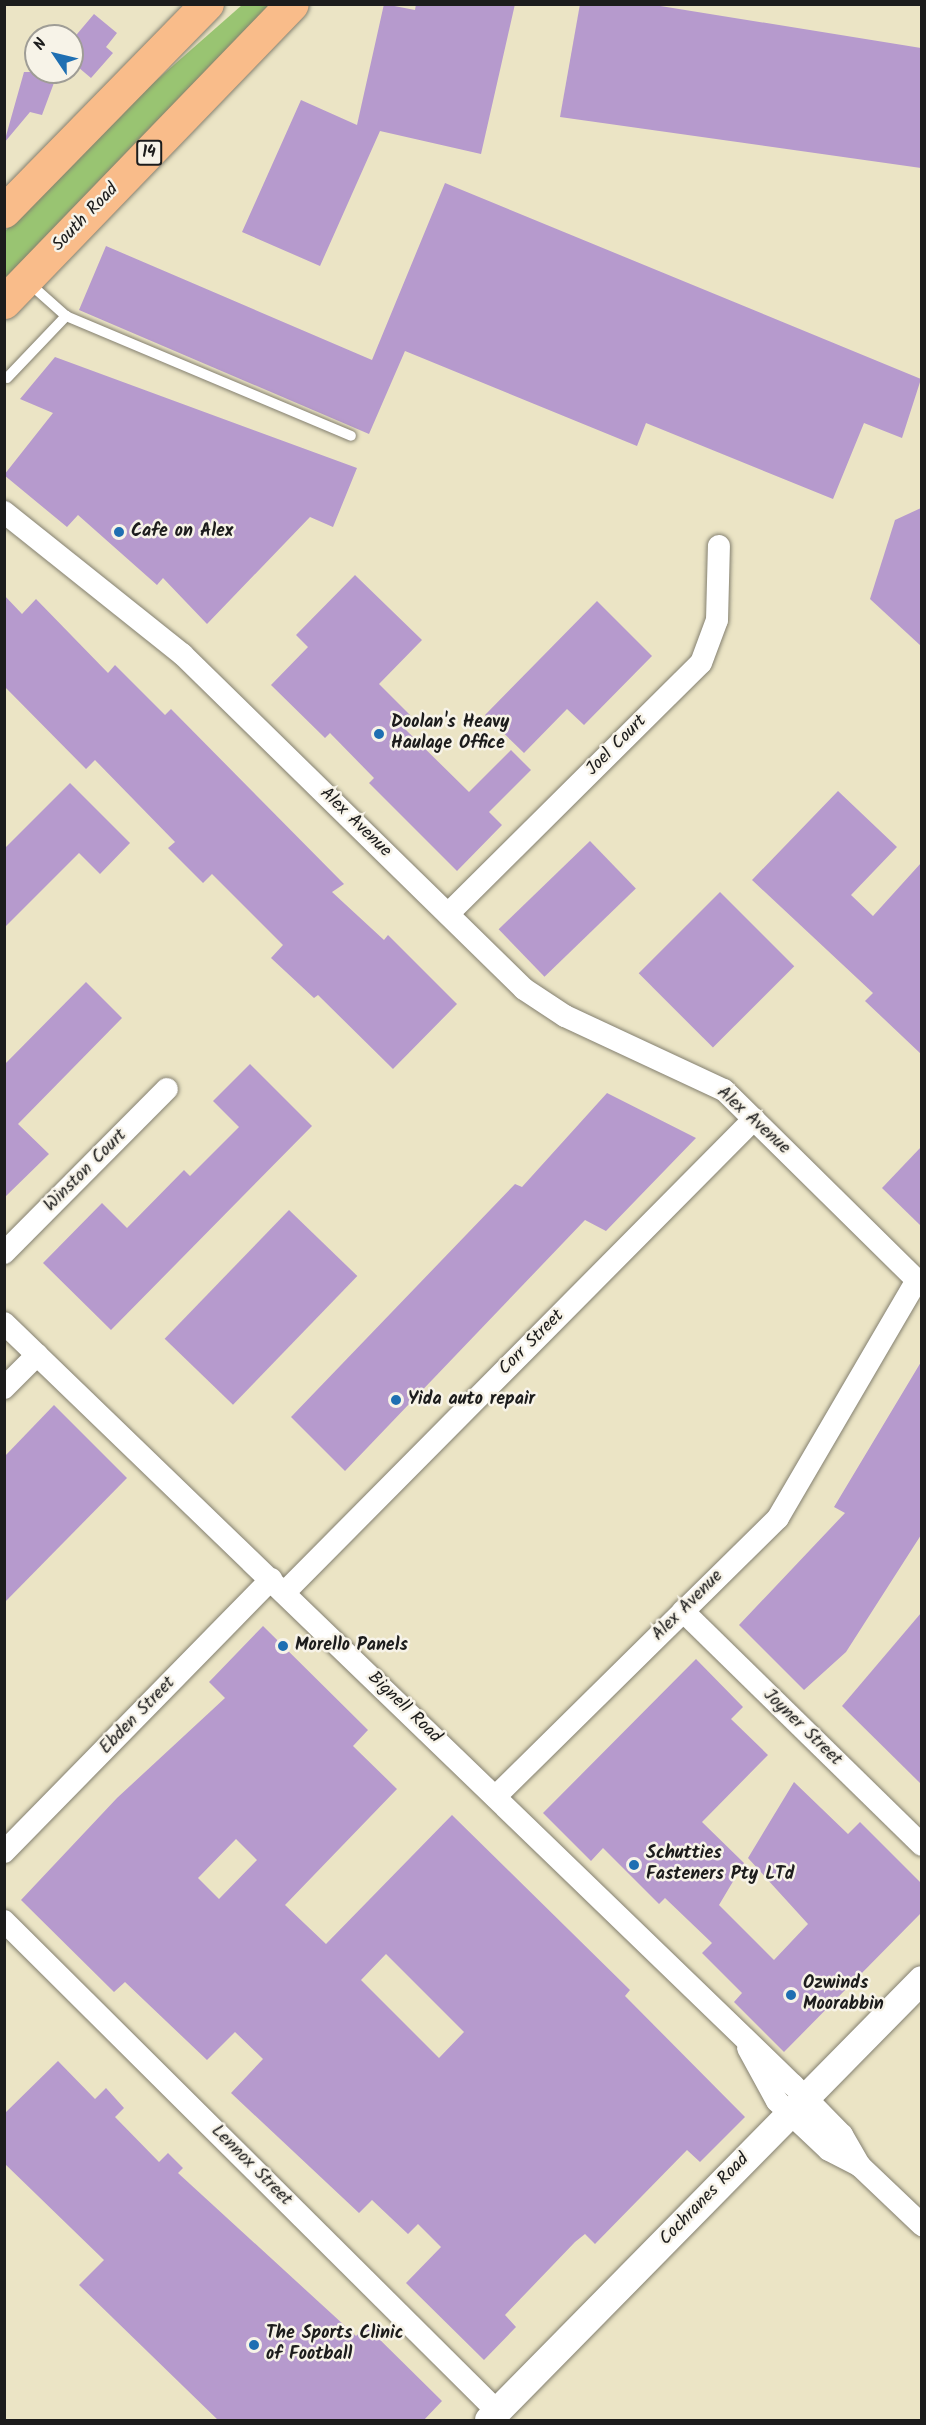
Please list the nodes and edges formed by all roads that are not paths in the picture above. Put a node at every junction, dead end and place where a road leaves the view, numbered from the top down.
1 (207, 4) edge
2 (292, 4) edge
3 (4, 211) edge
4 (15, 291) edge
5 (66, 316) junction
6 (7, 378) dead end
7 (351, 436) dead end
8 (4, 512) edge
9 (719, 546) dead end
10 (448, 914) junction
11 (167, 1089) dead end
12 (754, 1119) junction
13 (4, 1253) edge
14 (4, 1323) edge
15 (37, 1355) junction
16 (4, 1388) edge
17 (278, 1586) junction
18 (683, 1611) junction
19 (495, 1797) junction
20 (921, 1845) edge
21 (4, 1852) edge
22 (4, 1921) edge
23 (921, 1980) edge
24 (798, 2106) junction
25 (921, 2225) edge
26 (493, 2416) edge

1 - 3 highway
2 - 4 highway, South Road / 14
4 - 5 lane
5 - 6 lane
5 - 7 lane
8 - 10 street, Alex Avenue
9 - 10 street, Joel Court
10 - 12 street, Alex Avenue
11 - 13 street, Winston Court
12 - 17 street, Corr Street
12 - 18 street, Alex Avenue
14 - 15 street, Bignell Road
15 - 16 street
15 - 17 street, Bignell Road
17 - 19 street, Bignell Road
17 - 21 street, Ebden Street
18 - 19 street, Alex Avenue
18 - 20 street, Joyner Street
19 - 24 street, Bignell Road
22 - 26 street, Lennox Street
23 - 24 street, Cochranes Road
24 - 25 street, Bignell Road
24 - 26 street, Cochranes Road

